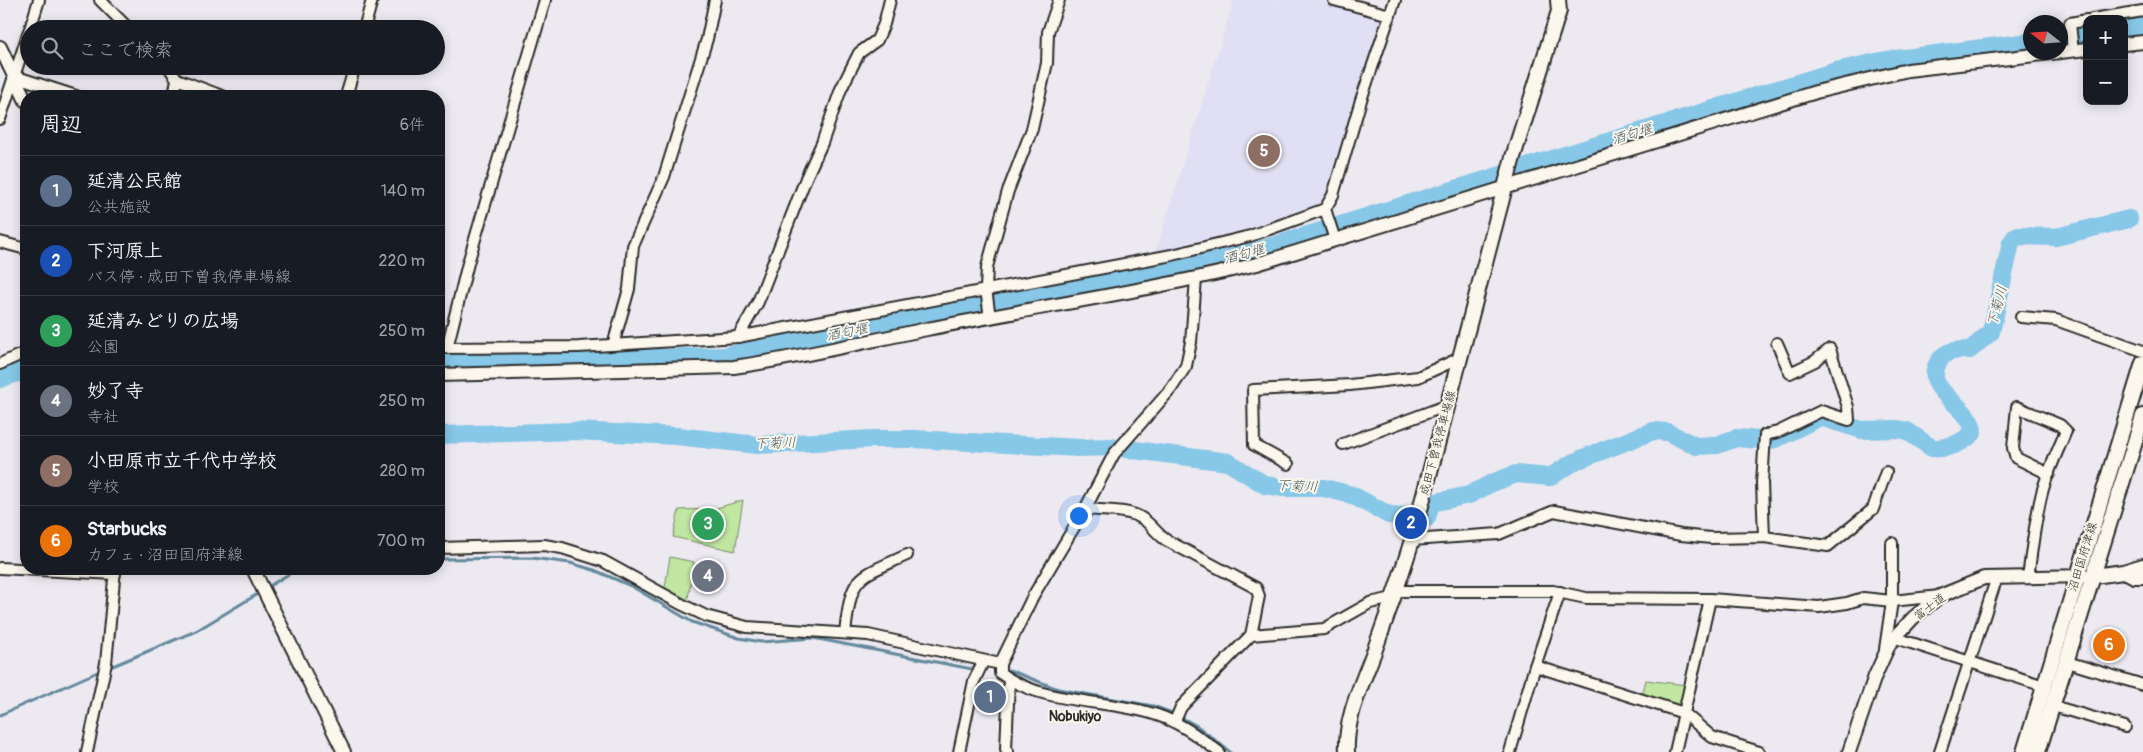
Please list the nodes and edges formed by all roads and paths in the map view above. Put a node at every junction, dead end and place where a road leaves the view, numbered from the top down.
1 (39, 0) edge
2 (100, 0) edge
3 (372, 0) edge
4 (545, 0) edge
5 (715, 0) edge
6 (890, 0) edge
7 (1058, 0) edge
8 (1334, 0) edge
9 (1395, 0) edge
10 (1558, 0) edge
11 (2143, 11) edge
12 (1390, 15) junction
13 (2118, 15) edge
14 (32, 20) edge
15 (120, 20) edge
16 (366, 20) edge
17 (2083, 21) edge
18 (2068, 35) edge
19 (2143, 42) edge
20 (2128, 44) edge
21 (0, 47) edge
22 (2083, 50) edge
23 (2068, 52) edge
24 (2023, 57) edge
25 (20, 58) edge
26 (175, 75) edge
27 (352, 75) edge
28 (14, 76) junction
29 (178, 79) junction
30 (21, 90) edge
31 (57, 90) edge
32 (175, 90) edge
33 (206, 90) edge
34 (348, 90) edge
35 (0, 119) edge
36 (1505, 188) junction
37 (1327, 213) junction
38 (1335, 240) junction
39 (0, 242) edge
40 (20, 247) edge
41 (1196, 279) junction
42 (986, 289) junction
43 (2022, 317) dead end
44 (990, 318) junction
45 (738, 337) junction
46 (445, 344) edge
47 (1776, 344) dead end
48 (613, 345) junction
49 (445, 348) edge
50 (2143, 351) edge
51 (20, 355) edge
52 (1460, 358) junction
53 (2143, 363) edge
54 (0, 364) edge
55 (445, 374) edge
56 (1448, 405) junction
57 (2143, 416) edge
58 (1342, 444) dead end
59 (1288, 464) dead end
60 (1886, 472) dead end
61 (2049, 474) junction
62 (1085, 509) junction
63 (1764, 537) junction
64 (1412, 540) junction
65 (1892, 543) dead end
66 (445, 548) edge
67 (907, 555) dead end
68 (2143, 566) edge
69 (0, 568) edge
70 (20, 569) edge
71 (2122, 572) junction
72 (115, 575) edge
73 (256, 575) edge
74 (2094, 576) junction
75 (1997, 577) junction
76 (2076, 577) junction
77 (2028, 578) junction
78 (2143, 578) edge
79 (1560, 592) junction
80 (1395, 594) junction
81 (1940, 596) junction
82 (1710, 599) junction
83 (1892, 601) junction
84 (845, 633) junction
85 (1251, 635) junction
86 (1896, 638) junction
87 (1885, 652) junction
88 (983, 662) junction
89 (2067, 662) junction
90 (1969, 663) junction
91 (1000, 664) junction
92 (1534, 666) junction
93 (1009, 680) junction
94 (2143, 685) edge
95 (2044, 686) junction
96 (2053, 706) junction
97 (1684, 713) junction
98 (1176, 717) junction
99 (2125, 727) dead end
100 (87, 752) edge
101 (344, 752) edge
102 (959, 752) edge
103 (1008, 752) edge
104 (1219, 752) edge
105 (1346, 752) edge
106 (1510, 752) edge
107 (1675, 752) edge
108 (1759, 752) edge
109 (1849, 752) edge
110 (1940, 752) edge
111 (2024, 752) edge
112 (2038, 752) edge

1 - 14 street
2 - 15 street
3 - 16 street
4 - 46 street
5 - 48 street
6 - 45 street
7 - 42 street
8 - 12 street
9 - 12 street
10 - 36 main road, 成田下曽我停車場線
11 - 13 street
12 - 37 street
17 - 18 street
19 - 20 street
21 - 28 street
22 - 23 street
24 - 36 street
25 - 28 street
26 - 29 street
27 - 34 street
28 - 30 street
28 - 31 street
28 - 35 street
29 - 32 street
29 - 33 street
36 - 38 street
36 - 52 main road, 成田下曽我停車場線
37 - 38 street
37 - 42 street
38 - 41 street
39 - 40 street
41 - 44 street
41 - 62 street
42 - 44 street
42 - 45 street
43 - 50 street
44 - 55 street
45 - 48 street
47 - 63 street
48 - 49 street
51 - 54 street
52 - 56 main road, 成田下曽我停車場線
52 - 59 street
53 - 76 main road, 沼田国府津線
56 - 58 street
56 - 64 main road, 成田下曽我停車場線
57 - 74 main road, 沼田国府津線
60 - 63 street
61 - 61 street
61 - 77 street
62 - 85 street
62 - 91 street
63 - 64 street
64 - 80 main road, 成田下曽我停車場線
65 - 83 street
66 - 84 street
67 - 84 street
68 - 71 main road
69 - 70 street
71 - 74 main road
71 - 78 street
72 - 100 street
73 - 101 street
74 - 76 street, 富士道
74 - 89 main road, 沼田国府津線
75 - 77 street, 富士道
75 - 81 street, 富士道
75 - 90 street
76 - 77 street, 富士道
76 - 95 main road, 沼田国府津線
79 - 80 street
79 - 82 street
79 - 92 street
80 - 85 street
80 - 105 main road, 成田下曽我停車場線
81 - 83 street
81 - 86 street, 富士道
82 - 83 street
82 - 97 street
83 - 87 street
84 - 88 street
85 - 98 street
86 - 87 street, 富士道
86 - 90 street
87 - 109 street, 富士道
88 - 91 street
88 - 102 street
89 - 94 street
89 - 96 main road, 沼田国府津線
90 - 95 street
90 - 110 street
91 - 93 street
92 - 97 street
92 - 106 street
93 - 98 street
93 - 103 street
95 - 111 main road, 沼田国府津線
96 - 99 street
96 - 112 main road, 沼田国府津線
97 - 107 street
97 - 108 street
98 - 104 street

